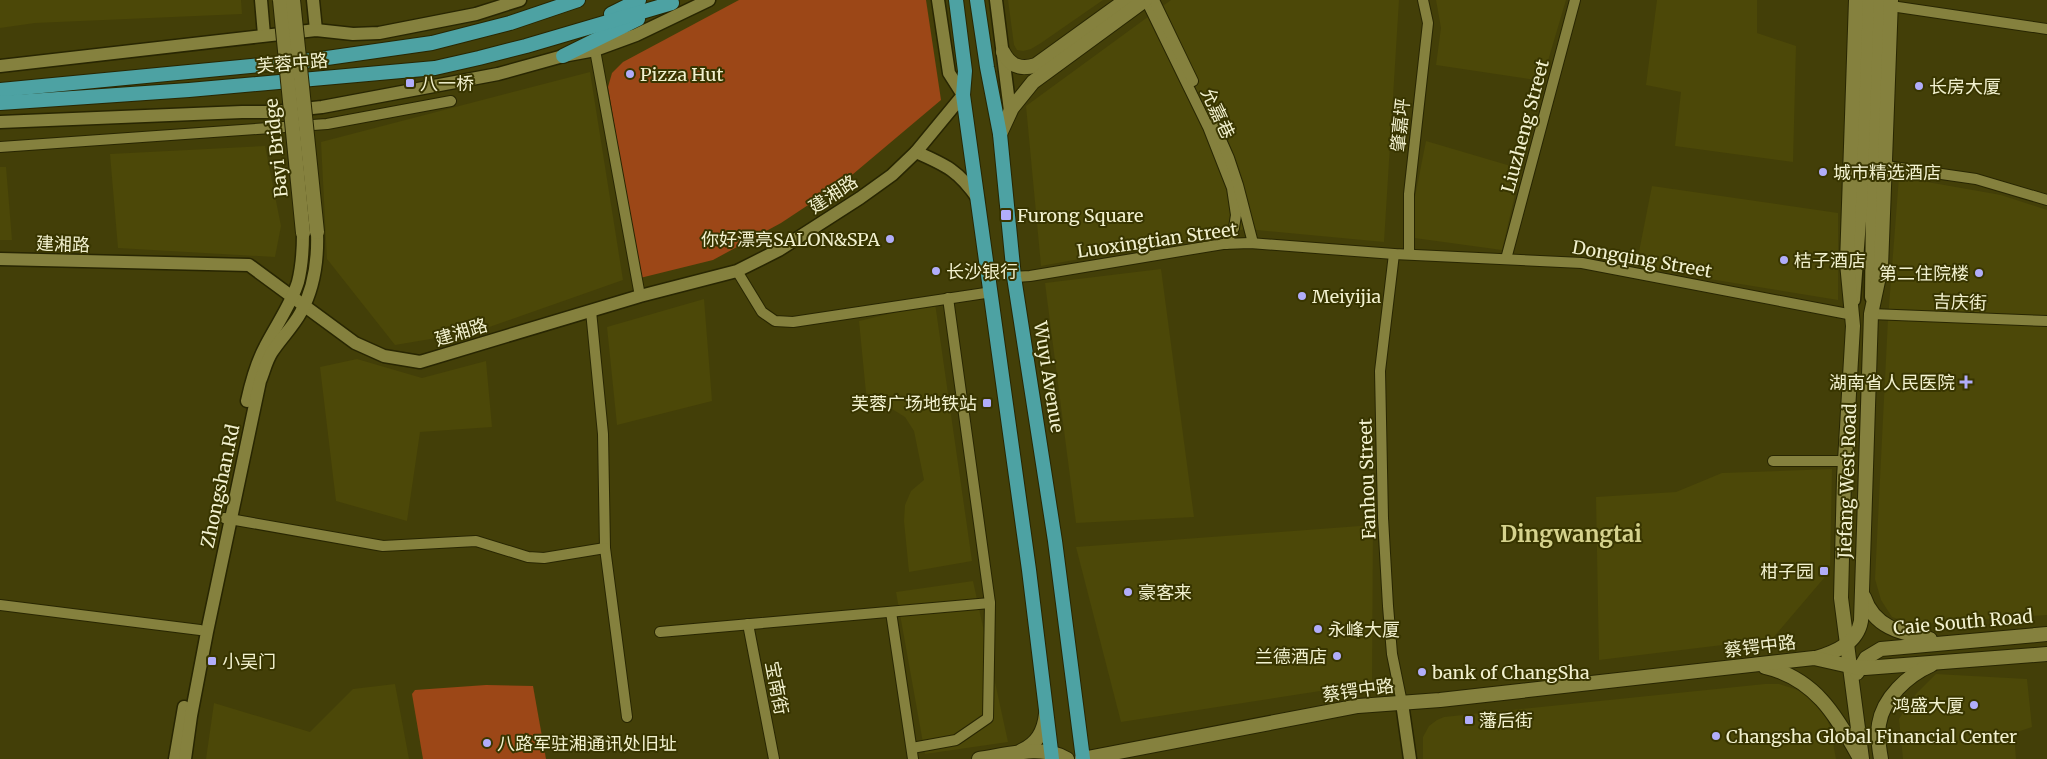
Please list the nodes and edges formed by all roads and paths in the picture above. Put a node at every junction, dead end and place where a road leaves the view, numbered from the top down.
1 (261, 0) edge
2 (280, 0) edge
3 (293, 0) edge
4 (313, 0) edge
5 (520, 0) edge
6 (639, 0) edge
7 (709, 0) edge
8 (938, 0) edge
9 (956, 0) edge
10 (977, 0) edge
11 (996, 0) edge
12 (1126, 0) edge
13 (1145, 0) edge
14 (1154, 0) edge
15 (1423, 0) edge
16 (1576, 0) edge
17 (1856, 0) edge
18 (1868, 0) edge
19 (572, 1) edge
20 (674, 1) edge
21 (1887, 2) edge
22 (581, 29) junction
23 (2047, 29) edge
24 (316, 30) junction
25 (264, 35) junction
26 (595, 50) junction
27 (1003, 52) junction
28 (563, 56) junction
29 (0, 66) edge
30 (0, 90) edge
31 (963, 95) junction
32 (451, 101) dead end
33 (0, 103) edge
34 (1010, 111) junction
35 (0, 122) edge
36 (1000, 134) junction
37 (0, 147) edge
38 (916, 152) junction
39 (1886, 166) junction
40 (2047, 200) edge
41 (979, 201) junction
42 (1867, 209) junction
43 (310, 233) junction
44 (1253, 243) junction
45 (1226, 244) junction
46 (1394, 254) junction
47 (1409, 254) junction
48 (0, 259) edge
49 (1506, 259) junction
50 (737, 271) junction
51 (1014, 277) junction
52 (992, 292) junction
53 (292, 296) junction
54 (640, 296) junction
55 (948, 298) junction
56 (304, 305) junction
57 (591, 311) junction
58 (1871, 314) junction
59 (1853, 315) junction
60 (2047, 321) edge
61 (1773, 461) dead end
62 (1846, 461) junction
63 (228, 518) junction
64 (605, 548) junction
65 (1862, 594) junction
66 (990, 603) junction
67 (0, 605) edge
68 (891, 612) junction
69 (748, 624) junction
70 (200, 630) junction
71 (660, 632) dead end
72 (2047, 634) edge
73 (1943, 643) junction
74 (1846, 644) junction
75 (2047, 654) edge
76 (1814, 658) junction
77 (1935, 663) junction
78 (1757, 665) junction
79 (1854, 667) junction
80 (1402, 703) junction
81 (1046, 713) junction
82 (627, 717) dead end
83 (912, 748) junction
84 (1126, 752) junction
85 (1009, 755) junction
86 (1051, 756) edge
87 (174, 759) edge
88 (185, 759) edge
89 (774, 759) edge
90 (913, 759) edge
91 (979, 759) edge
92 (1067, 759) edge
93 (1083, 759) edge
94 (1110, 759) edge
95 (1410, 759) edge
96 (1861, 759) edge
97 (1881, 759) edge

1 - 25 street
2 - 43 main road, Bayi Bridge, bridge
3 - 43 main road, Bayi Bridge, bridge
4 - 24 street
5 - 24 street
6 - 22 main road
7 - 26 street
8 - 31 street
9 - 31 main road
10 - 36 main road, Wuyi Avenue
11 - 27 street
12 - 27 main road
13 - 34 main road
13 - 45 street, 允嘉巷
14 - 44 street, 允嘉巷
15 - 47 street, 肇嘉坪
16 - 49 street, Liuzheng Street
17 - 59 main road, Jiefang West Road
18 - 42 street, Jiefang West Road
19 - 30 main road, 芙蓉中路
20 - 22 main road
20 - 28 main road
21 - 23 street
21 - 39 main road, Jiefang West Road
21 - 42 street, Jiefang West Road
22 - 33 main road, 芙蓉中路
24 - 25 street
25 - 29 street
26 - 28 street
26 - 54 street
27 - 34 street
28 - 35 street
31 - 38 street, 建湘路
31 - 41 main road
32 - 37 street
34 - 36 main road
36 - 51 main road, Wuyi Avenue
38 - 41 street
38 - 50 street, 建湘路
39 - 40 street
39 - 58 main road, Jiefang West Road
41 - 52 main road
42 - 58 street, Jiefang West Road
42 - 59 street, Jiefang West Road
43 - 53 street, Zhongshan.Rd
43 - 56 street, Zhongshan.Rd
44 - 45 street, Luoxingtian Street
44 - 46 street, Luoxingtian Street
45 - 51 street, Luoxingtian Street
46 - 47 street, Dongqing Street
46 - 80 street, Fanhou Street
47 - 49 street, Dongqing Street
48 - 53 street, 建湘路
49 - 59 street, Dongqing Street
50 - 54 street, 建湘路
50 - 55 street
51 - 93 main road, Wuyi Avenue
52 - 55 street
52 - 81 main road
53 - 56 street, 建湘路
53 - 63 street, Zhongshan.Rd
54 - 57 street, 建湘路
55 - 66 street
56 - 57 street, 建湘路
56 - 63 street, Zhongshan.Rd
57 - 64 street
58 - 60 street, 吉庆街
58 - 65 main road, Jiefang West Road
59 - 62 main road, Jiefang West Road
61 - 62 street
62 - 74 main road, Jiefang West Road
63 - 64 street
63 - 70 street, Zhongshan.Rd
63 - 88 street, Zhongshan.Rd
64 - 82 street
65 - 73 main road
65 - 74 main road, Jiefang West Road
66 - 68 street
66 - 83 street
67 - 70 street
68 - 69 street
68 - 83 street
69 - 71 street
69 - 89 street, 宝南街
70 - 87 street, Zhongshan.Rd
72 - 73 main road, Caie South Road
73 - 79 main road, Caie South Road
74 - 76 main road, Jiefang West Road
74 - 79 main road, Jiefang West Road
75 - 77 main road
76 - 78 main road, 蔡锷中路
76 - 79 main road, 蔡锷中路
77 - 79 main road
77 - 97 main road
78 - 80 main road, 蔡锷中路
78 - 96 main road
79 - 96 main road, Caie South Road
80 - 84 main road, 蔡锷中路
80 - 95 street
81 - 85 main road
81 - 86 main road
83 - 90 street
84 - 93 main road, 蔡锷中路
84 - 94 main road
85 - 86 main road
85 - 91 main road
86 - 92 main road

